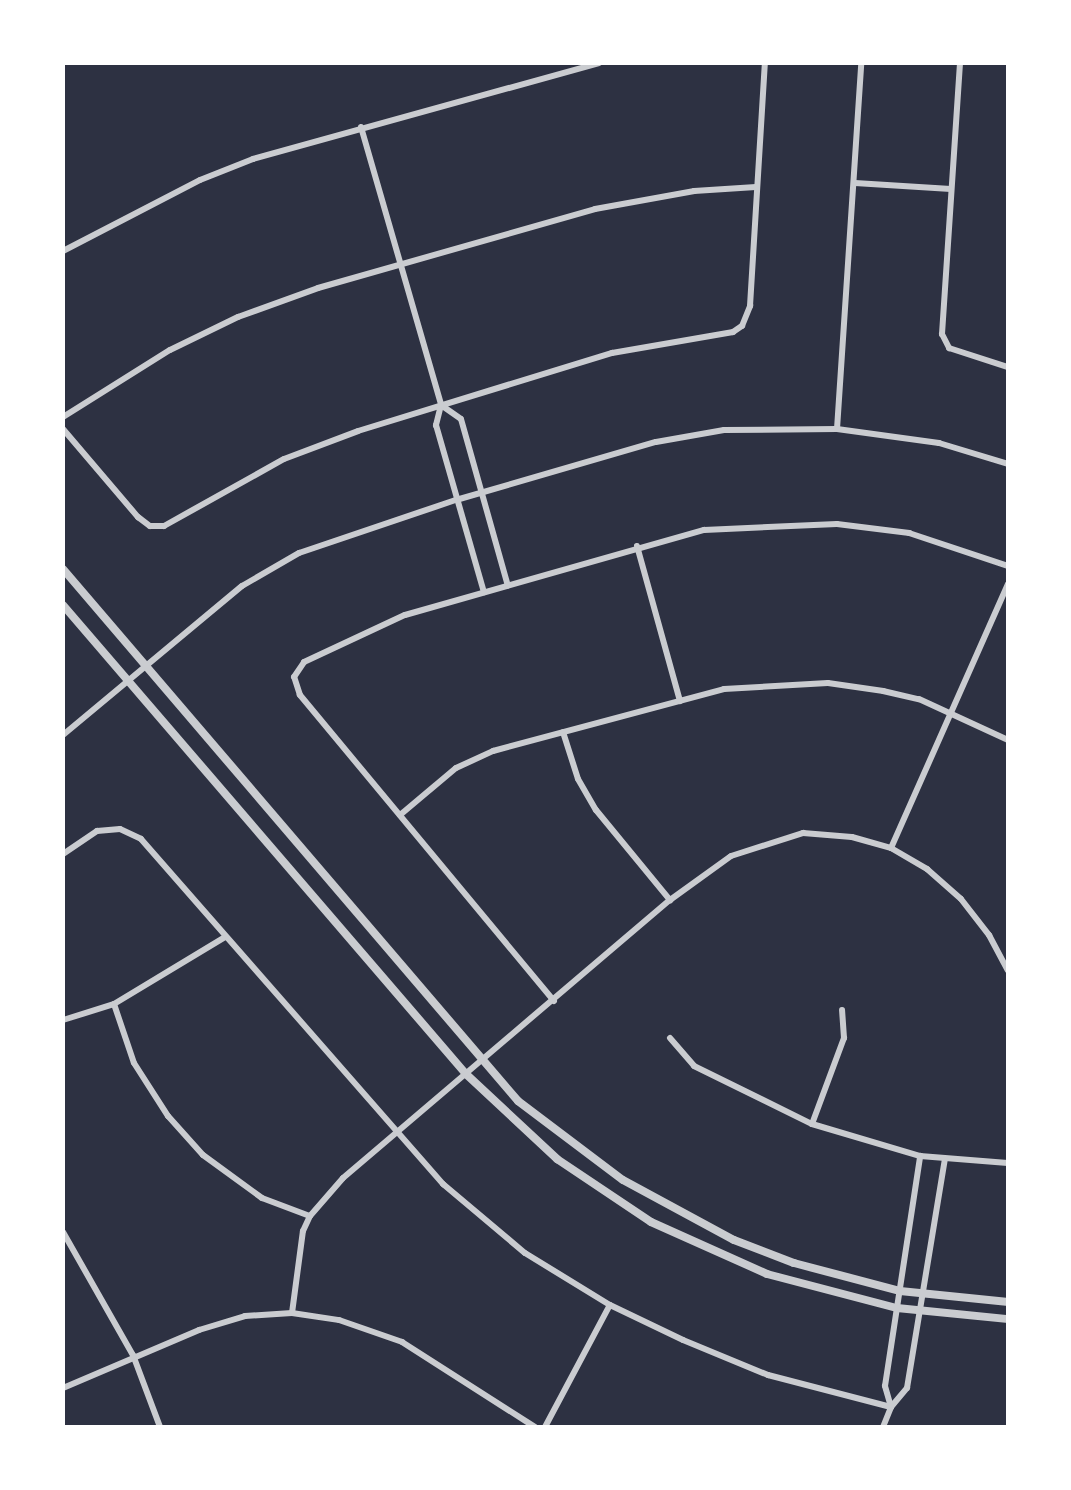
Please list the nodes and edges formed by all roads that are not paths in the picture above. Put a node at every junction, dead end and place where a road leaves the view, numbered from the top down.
1 (599, 63) edge
2 (765, 63) edge
3 (861, 63) edge
4 (960, 63) edge
5 (361, 127) junction
6 (855, 183) junction
7 (756, 187) junction
8 (951, 189) junction
9 (63, 251) edge
10 (401, 265) junction
11 (1008, 367) edge
12 (441, 405) junction
13 (63, 417) edge
14 (63, 429) edge
15 (837, 429) junction
16 (1008, 464) edge
17 (480, 494) junction
18 (456, 500) junction
19 (637, 546) junction
20 (1008, 566) edge
21 (63, 569) edge
22 (1008, 584) edge
23 (508, 586) junction
24 (484, 592) junction
25 (63, 605) edge
26 (146, 665) junction
27 (128, 680) junction
28 (680, 701) junction
29 (953, 712) junction
30 (563, 732) junction
31 (63, 735) edge
32 (1008, 740) edge
33 (400, 815) junction
34 (891, 848) junction
35 (63, 854) edge
36 (670, 900) junction
37 (225, 937) junction
38 (1008, 970) edge
39 (554, 1001) junction
40 (114, 1004) junction
41 (842, 1010) dead end
42 (63, 1020) edge
43 (670, 1038) dead end
44 (483, 1062) junction
45 (466, 1074) junction
46 (812, 1124) junction
47 (397, 1132) junction
48 (920, 1156) junction
49 (944, 1159) junction
50 (1008, 1163) edge
51 (310, 1216) junction
52 (63, 1232) edge
53 (900, 1291) junction
54 (923, 1293) junction
55 (1008, 1302) edge
56 (610, 1305) junction
57 (897, 1308) junction
58 (920, 1312) junction
59 (292, 1313) junction
60 (1008, 1318) edge
61 (133, 1355) junction
62 (63, 1388) edge
63 (891, 1407) junction
64 (160, 1427) edge
65 (535, 1427) edge
66 (545, 1427) edge
67 (883, 1427) edge

1 - 5 street
2 - 7 street
3 - 6 street
4 - 8 street
5 - 9 street
5 - 10 street
6 - 8 street
6 - 15 street
7 - 10 street
7 - 12 street
8 - 11 street
10 - 12 street
10 - 13 street
12 - 14 street
12 - 17 street
12 - 18 street
15 - 16 street
15 - 17 street
17 - 18 street
17 - 23 street
18 - 24 street
18 - 26 street
19 - 20 street
19 - 23 street
19 - 28 street
21 - 26 street
22 - 29 street
23 - 24 street
24 - 33 street
25 - 27 street
26 - 27 street
26 - 44 street
27 - 31 street
27 - 45 street
28 - 29 street
28 - 30 street
29 - 32 street
29 - 34 street
30 - 33 street
30 - 36 street
33 - 39 street
34 - 36 street
34 - 38 street
35 - 37 street
36 - 39 street
37 - 40 street
37 - 47 street
39 - 44 street
40 - 42 street
40 - 51 street
41 - 46 street
43 - 46 street
44 - 45 street
44 - 53 street
45 - 47 street
45 - 57 street
46 - 48 street
47 - 51 street
47 - 56 street
48 - 49 street
48 - 53 street
49 - 50 street
49 - 54 street
51 - 59 street
52 - 61 street
53 - 54 street
53 - 57 street
54 - 55 street
54 - 58 street
56 - 63 street
56 - 66 street
57 - 58 street
57 - 63 street
58 - 60 street
58 - 63 street
59 - 61 street
59 - 65 street
61 - 62 street
61 - 64 street
63 - 67 street

